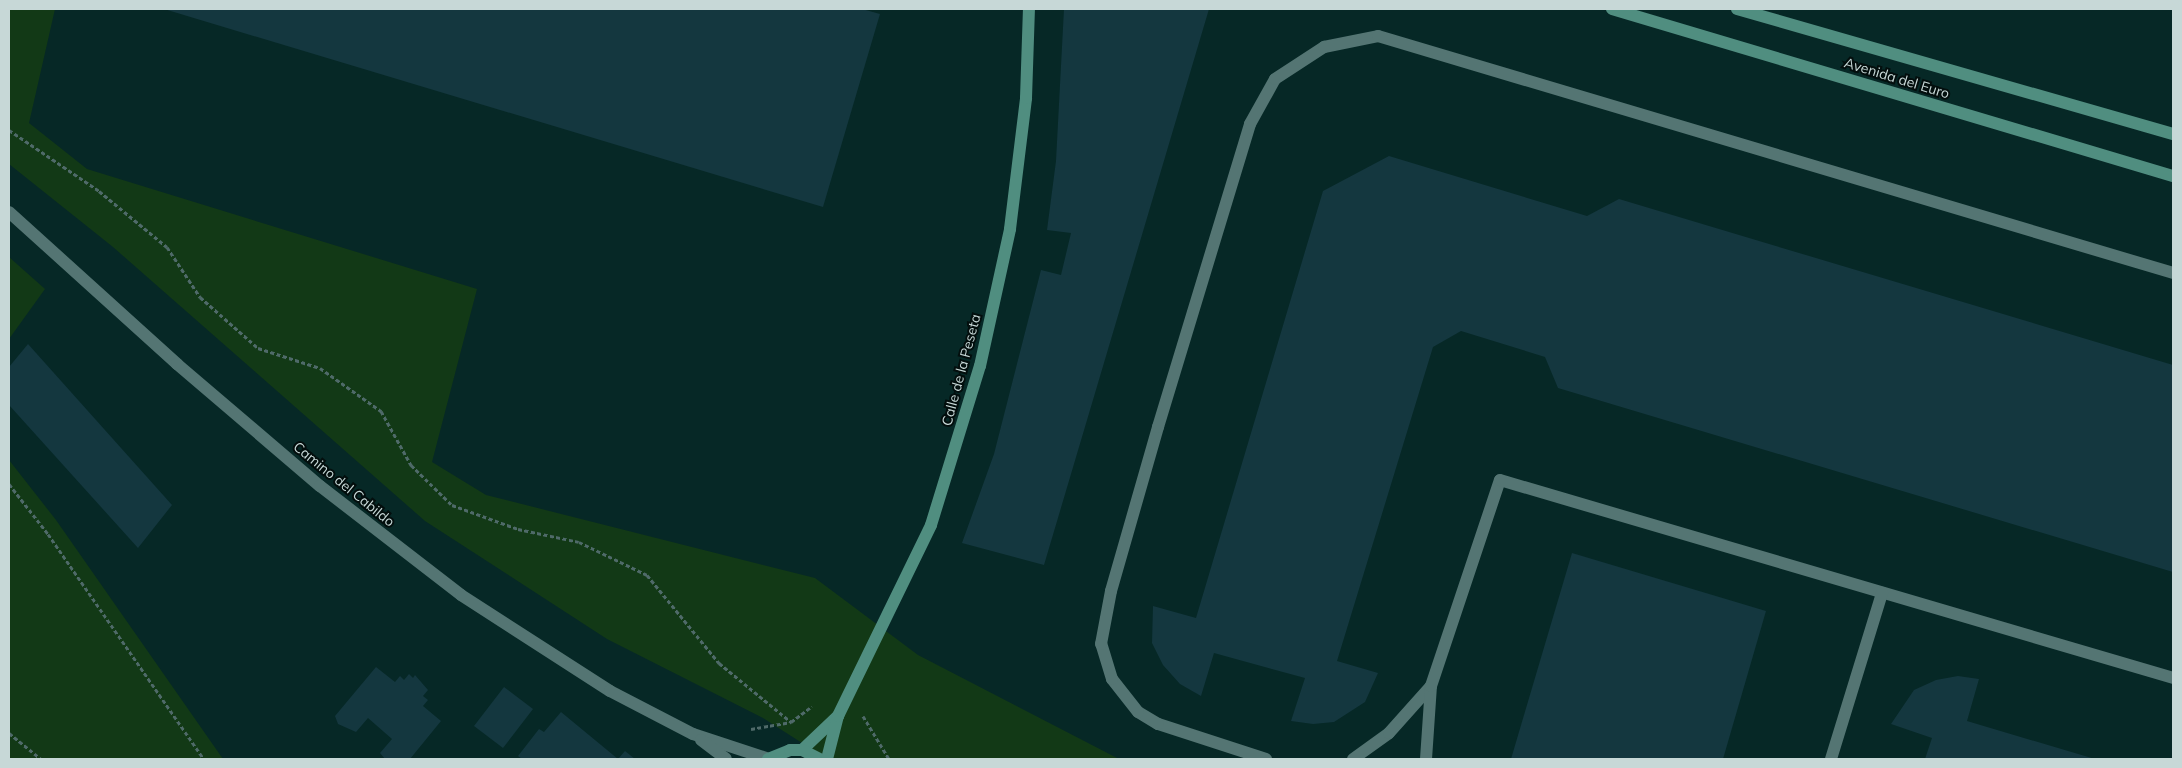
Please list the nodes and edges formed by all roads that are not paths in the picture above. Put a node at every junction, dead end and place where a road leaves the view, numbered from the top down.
1 (1029, 9) edge
2 (1612, 9) edge
3 (1737, 9) edge
4 (2173, 134) edge
5 (2173, 176) edge
6 (9, 212) edge
7 (2173, 273) edge
8 (1882, 593) junction
9 (2173, 678) edge
10 (1431, 686) junction
11 (840, 710) junction
12 (693, 734) junction
13 (802, 750) junction
14 (726, 759) edge
15 (769, 759) edge
16 (820, 759) edge
17 (827, 759) edge
18 (1266, 759) edge
19 (1353, 759) edge
20 (1426, 759) edge
21 (1831, 759) edge

1 - 11 street, Calle de la Peseta
2 - 5 street, Avenida del Euro
3 - 4 street, Avenida del Euro
6 - 12 street, Camino del Cabildo
7 - 18 street
8 - 9 street
8 - 10 street
8 - 21 street
10 - 19 street
10 - 20 street
11 - 13 street, Calle de la Peseta
11 - 17 street, Calle de la Peseta
12 - 14 street, Camino del Cabildo
12 - 15 street, Camino del Cabildo
13 - 15 street
13 - 16 street

